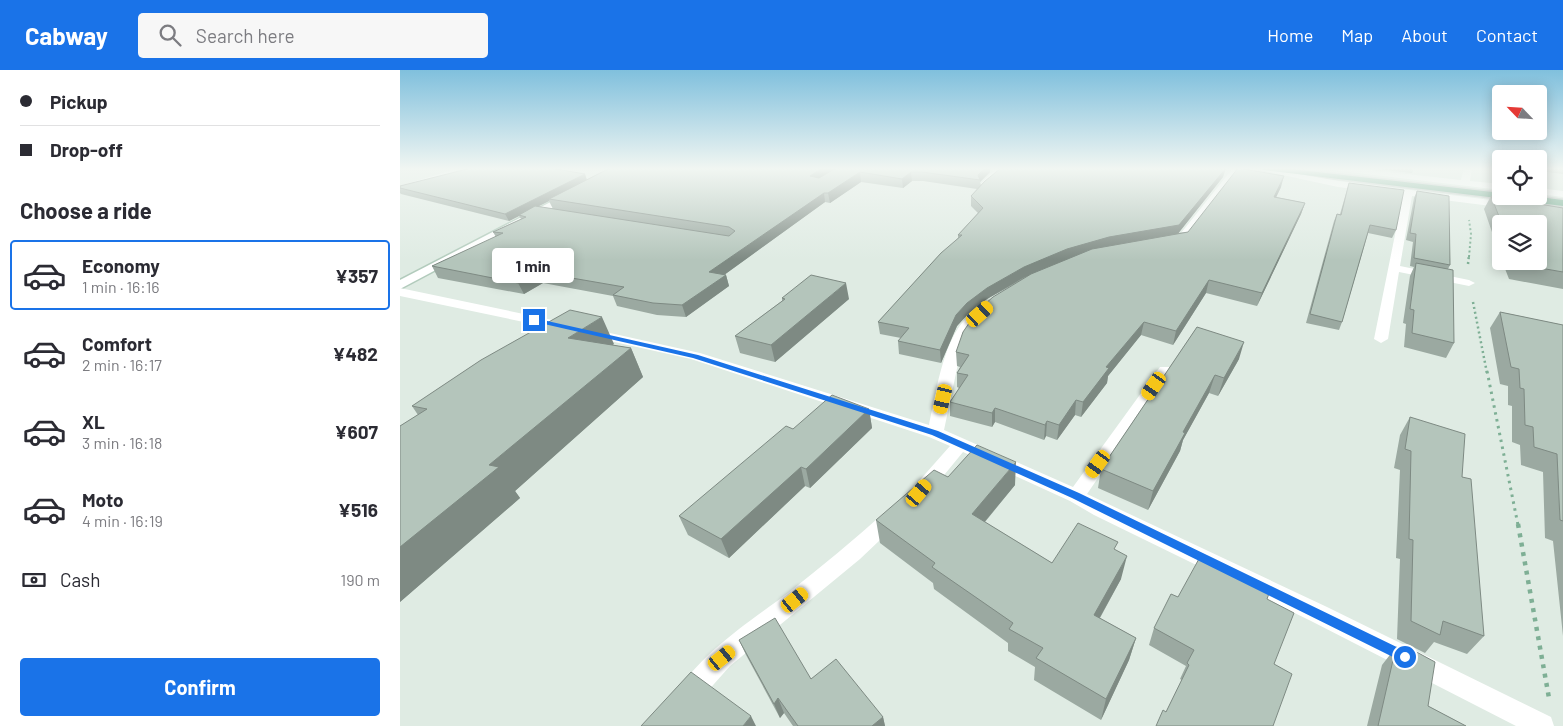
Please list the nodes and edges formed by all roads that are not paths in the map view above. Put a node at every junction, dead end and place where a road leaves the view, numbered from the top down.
1 (563, 199) edge
2 (1213, 199) edge
3 (1407, 199) edge
4 (1458, 199) edge
5 (1547, 201) edge
6 (1563, 203) edge
7 (1563, 212) edge
8 (1161, 243) edge
9 (1394, 268) junction
10 (1469, 283) road end
11 (400, 285) edge
12 (400, 292) edge
13 (988, 308) edge
14 (1381, 339) dead end
15 (1165, 370) edge
16 (935, 433) junction
17 (960, 445) junction
18 (1076, 496) junction
19 (680, 706) edge
20 (1542, 726) edge

1 - 11 street
2 - 8 street
3 - 9 street
4 - 7 street
5 - 6 main road
9 - 10 street
9 - 14 street
12 - 16 street
13 - 16 street
15 - 18 street
16 - 17 street
17 - 18 street
17 - 19 street
18 - 20 street

